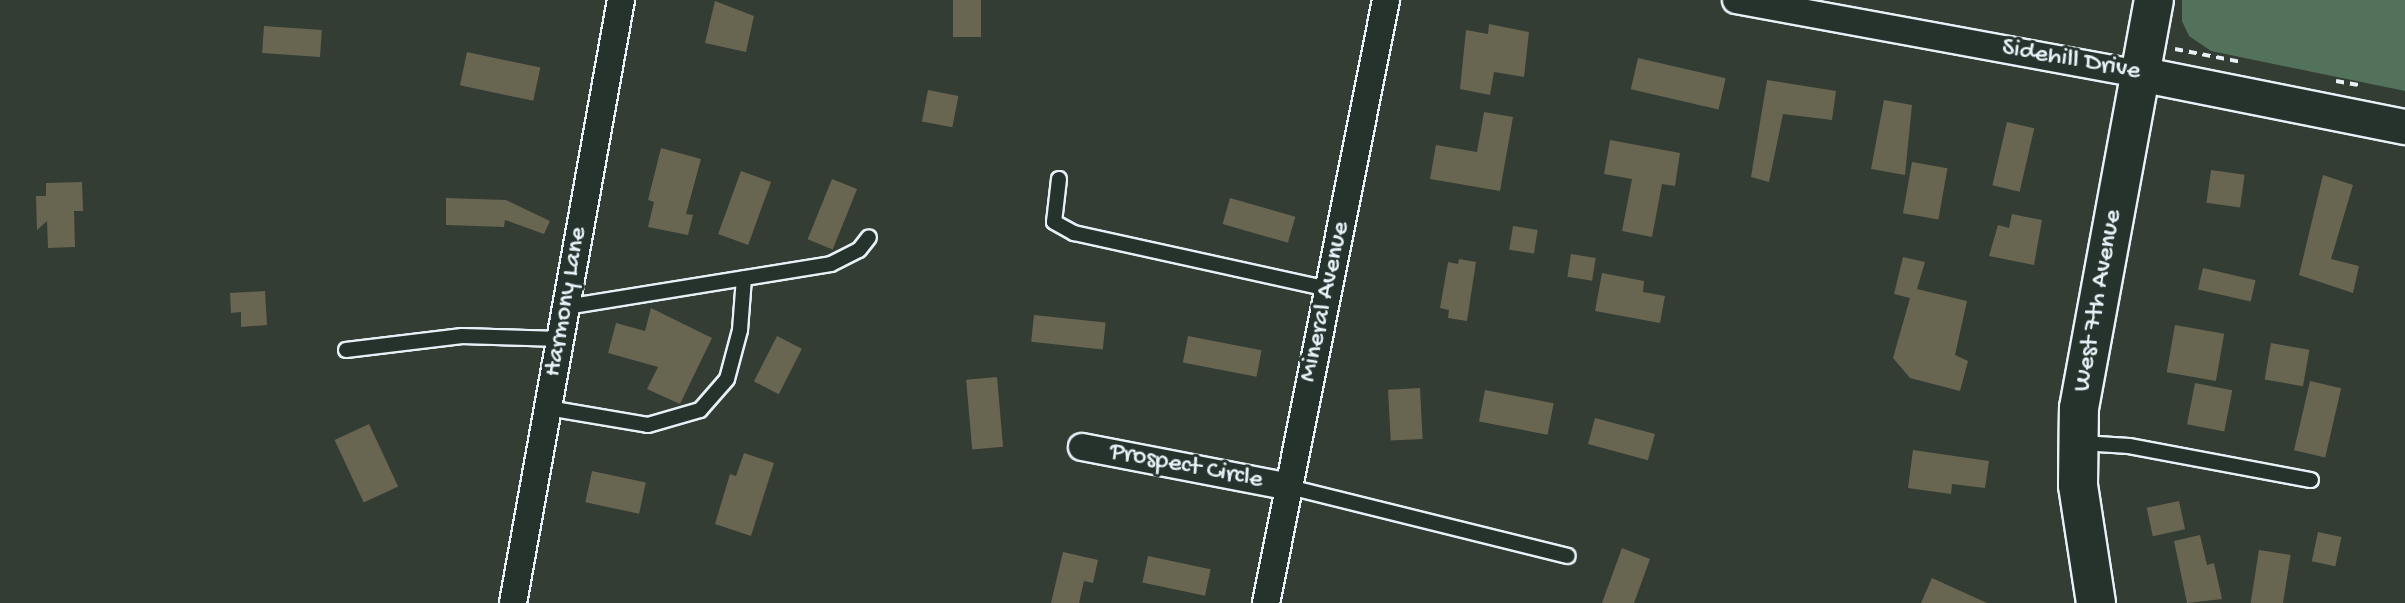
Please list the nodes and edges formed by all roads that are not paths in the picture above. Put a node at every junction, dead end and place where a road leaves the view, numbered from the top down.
1 (621, 0) edge
2 (1386, 0) edge
3 (1736, 0) edge
4 (2154, 0) edge
5 (2139, 74) junction
6 (2405, 127) edge
7 (1059, 179) dead end
8 (869, 237) dead end
9 (744, 278) junction
10 (1329, 289) junction
11 (566, 307) junction
12 (560, 339) junction
13 (346, 350) dead end
14 (548, 408) junction
15 (2077, 443) junction
16 (1082, 447) dead end
17 (2311, 480) dead end
18 (1289, 487) junction
19 (1568, 556) dead end
20 (513, 603) edge
21 (1266, 603) edge
22 (2096, 603) edge

1 - 11 street, Harmony Lane
2 - 10 street, Mineral Avenue
3 - 5 street, Sidehill Drive
4 - 5 main road, West 7th Avenue
5 - 6 street, Sidehill Drive
5 - 15 main road, West 7th Avenue
7 - 10 lane
8 - 9 lane
9 - 11 lane
9 - 14 lane
10 - 18 street, Mineral Avenue
11 - 12 street, Harmony Lane
12 - 13 lane
12 - 14 street, Harmony Lane
14 - 20 street, Harmony Lane
15 - 17 lane
15 - 22 main road, West 7th Avenue
16 - 18 street, Prospect Circle
18 - 19 lane
18 - 21 street, Mineral Avenue

